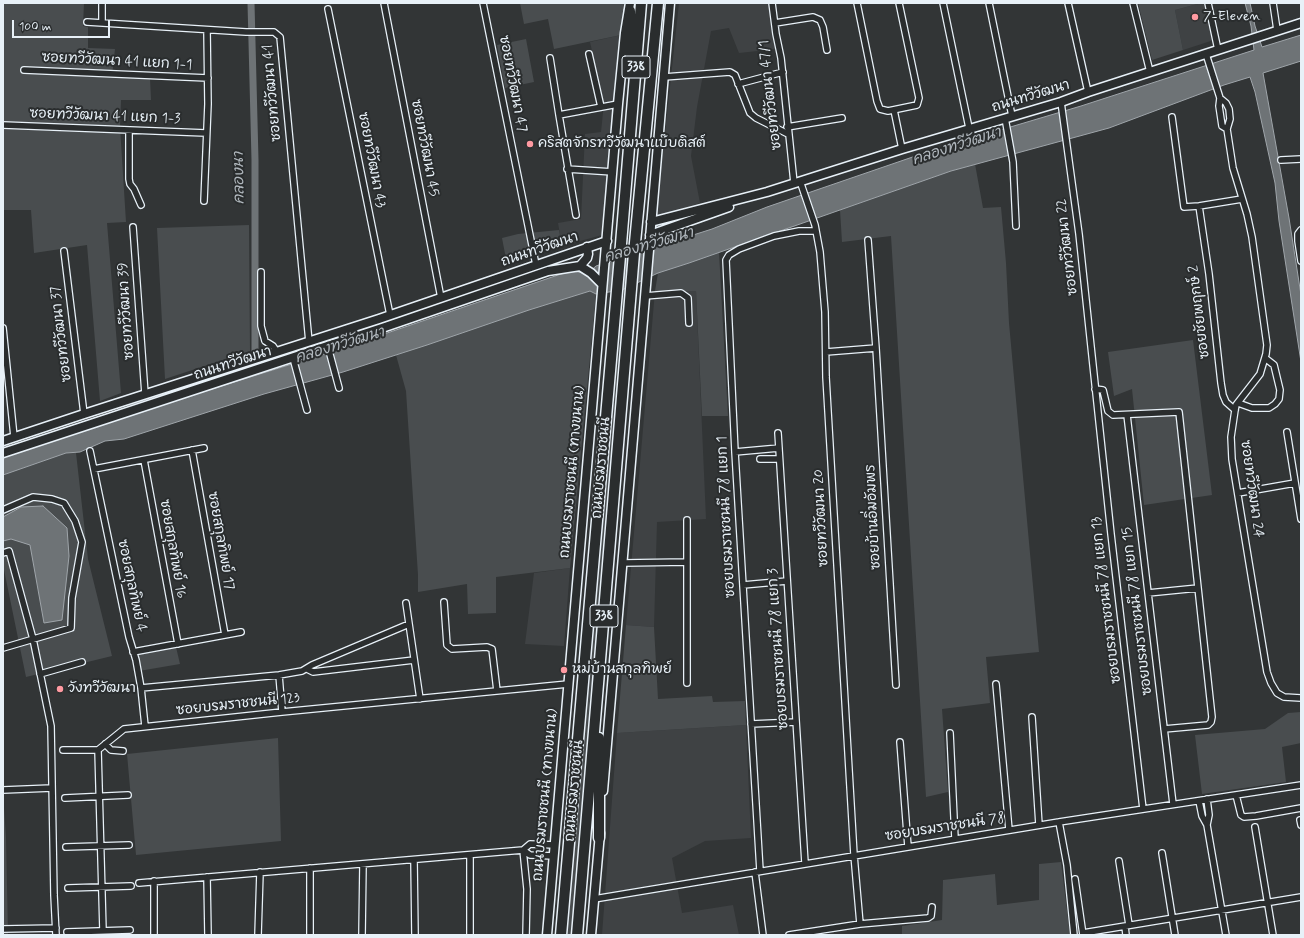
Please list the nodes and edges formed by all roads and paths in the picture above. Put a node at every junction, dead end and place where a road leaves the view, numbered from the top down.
1 (102, 3) edge
2 (384, 3) edge
3 (483, 3) edge
4 (641, 3) edge
5 (659, 3) edge
6 (670, 3) edge
7 (772, 3) edge
8 (857, 3) edge
9 (899, 3) edge
10 (943, 3) edge
11 (989, 3) edge
12 (1068, 3) edge
13 (1133, 3) edge
14 (1208, 3) edge
15 (1273, 3) edge
16 (630, 7) edge
17 (328, 9) dead end
18 (87, 22) dead end
19 (102, 23) junction
20 (775, 23) junction
21 (1301, 23) edge
22 (207, 30) junction
23 (1277, 30) junction
24 (827, 50) dead end
25 (1218, 50) junction
26 (589, 54) dead end
27 (1206, 54) junction
28 (550, 58) dead end
29 (24, 70) dead end
30 (783, 72) junction
31 (1150, 72) junction
32 (664, 77) junction
33 (208, 78) junction
34 (738, 84) junction
35 (1088, 92) junction
36 (1220, 98) junction
37 (1061, 102) junction
38 (618, 104) junction
39 (601, 107) junction
40 (894, 110) junction
41 (559, 115) junction
42 (1009, 117) junction
43 (1172, 117) dead end
44 (842, 118) dead end
45 (3, 125) edge
46 (788, 127) junction
47 (969, 128) junction
48 (1227, 129) junction
49 (129, 130) junction
50 (206, 132) junction
51 (630, 132) junction
52 (788, 134) junction
53 (902, 149) junction
54 (1301, 159) edge
55 (1280, 160) dead end
56 (567, 169) junction
57 (613, 172) junction
58 (797, 182) junction
59 (767, 192) junction
60 (1242, 199) junction
61 (204, 201) dead end
62 (142, 205) dead end
63 (1199, 206) junction
64 (576, 215) dead end
65 (651, 222) junction
66 (1016, 226) dead end
67 (133, 227) dead end
68 (815, 228) junction
69 (1301, 230) edge
70 (650, 235) junction
71 (868, 240) dead end
72 (606, 241) junction
73 (587, 247) junction
74 (64, 251) dead end
75 (1301, 261) edge
76 (536, 264) junction
77 (580, 266) junction
78 (261, 272) dead end
79 (602, 284) junction
80 (645, 296) junction
81 (441, 298) junction
82 (390, 315) junction
83 (689, 323) dead end
84 (3, 328) edge
85 (309, 342) junction
86 (876, 348) junction
87 (329, 350) junction
88 (277, 352) junction
89 (826, 352) junction
90 (1265, 358) junction
91 (294, 361) junction
92 (339, 388) dead end
93 (1095, 388) junction
94 (145, 394) junction
95 (1238, 403) junction
96 (307, 410) dead end
97 (1234, 410) junction
98 (84, 414) junction
99 (1127, 415) junction
100 (1287, 432) dead end
101 (778, 433) dead end
102 (14, 437) junction
103 (3, 441) edge
104 (204, 448) dead end
105 (779, 448) junction
106 (192, 450) junction
107 (90, 451) dead end
108 (735, 452) junction
109 (3, 453) edge
110 (760, 459) dead end
111 (779, 459) junction
112 (144, 460) junction
113 (94, 469) junction
114 (1295, 484) junction
115 (1238, 493) junction
116 (3, 510) edge
117 (1301, 519) edge
118 (687, 520) dead end
119 (3, 552) edge
120 (687, 562) junction
121 (622, 563) junction
122 (787, 581) junction
123 (743, 586) junction
124 (1198, 588) junction
125 (1148, 593) junction
126 (444, 602) dead end
127 (406, 603) dead end
128 (409, 624) junction
129 (241, 632) dead end
130 (225, 635) junction
131 (33, 639) junction
132 (178, 644) junction
133 (3, 648) edge
134 (133, 652) junction
135 (414, 660) junction
136 (82, 662) dead end
137 (307, 669) junction
138 (40, 674) junction
139 (279, 675) junction
140 (598, 678) junction
141 (687, 683) dead end
142 (568, 684) junction
143 (996, 684) dead end
144 (896, 685) dead end
145 (141, 688) junction
146 (497, 691) junction
147 (1301, 698) edge
148 (420, 699) junction
149 (282, 712) junction
150 (1032, 717) dead end
151 (796, 722) junction
152 (752, 724) junction
153 (145, 726) junction
154 (1164, 729) junction
155 (950, 733) dead end
156 (900, 742) dead end
157 (105, 744) junction
158 (63, 750) dead end
159 (98, 750) junction
160 (123, 751) dead end
161 (1301, 785) edge
162 (52, 788) junction
163 (3, 790) edge
164 (128, 795) dead end
165 (1236, 795) junction
166 (100, 796) junction
167 (65, 798) dead end
168 (1207, 799) junction
169 (1199, 800) junction
170 (1173, 804) junction
171 (1301, 808) edge
172 (1143, 809) junction
173 (1059, 822) junction
174 (1039, 825) junction
175 (1207, 825) junction
176 (1255, 827) dead end
177 (1009, 830) junction
178 (599, 838) junction
179 (955, 839) junction
180 (128, 844) dead end
181 (100, 846) junction
182 (555, 846) junction
183 (66, 847) dead end
184 (908, 847) junction
185 (524, 850) junction
186 (1162, 853) dead end
187 (470, 855) junction
188 (854, 855) junction
189 (554, 856) junction
190 (414, 860) junction
191 (1119, 861) dead end
192 (805, 863) junction
193 (363, 864) junction
194 (310, 868) junction
195 (758, 871) junction
196 (260, 872) junction
197 (207, 877) junction
198 (1076, 879) dead end
199 (154, 881) junction
200 (139, 883) dead end
201 (131, 886) dead end
202 (101, 887) junction
203 (68, 888) dead end
204 (1301, 897) edge
205 (594, 899) junction
206 (1267, 903) junction
207 (932, 906) dead end
208 (1222, 910) junction
209 (1173, 918) junction
210 (860, 924) junction
211 (1127, 925) junction
212 (56, 928) junction
213 (3, 929) edge
214 (130, 930) dead end
215 (103, 931) junction
216 (67, 932) dead end
217 (1083, 934) edge
218 (56, 935) edge
219 (154, 935) edge
220 (208, 935) edge
221 (258, 935) edge
222 (310, 935) edge
223 (362, 935) edge
224 (415, 935) edge
225 (470, 935) edge
226 (526, 935) edge
227 (547, 935) edge
228 (561, 935) edge
229 (577, 935) edge
230 (591, 935) edge
231 (763, 935) edge
232 (789, 935) edge
233 (1074, 935) edge
234 (1126, 935) edge
235 (1175, 935) edge
236 (1226, 935) edge
237 (1272, 935) edge

1 - 19 street
2 - 81 street, ซอยทวีวัฒนา 45
3 - 76 street, ซอยทวีวัฒนา 47
4 - 51 highway, ถนนบรมราชชนนี / 338
5 - 140 highway, ถนนบรมราชชนนี / 338
6 - 32 main road, 338
7 - 20 street, ซอยทวีวัฒนา 47/1
8 - 40 street
9 - 40 street
10 - 47 street
11 - 42 street
12 - 35 street
13 - 31 street
14 - 25 street
15 - 23 street
16 - 38 main road, ถนนบรมราชชนนี (ทางขนาน) / 338
16 - 51 highway
17 - 82 street, ซอยทวีวัฒนา 43
18 - 19 street, ซอยทวีวัฒนา 41
19 - 22 street, ซอยทวีวัฒนา 41
20 - 24 street
20 - 30 street, ซอยทวีวัฒนา 47/1
21 - 23 main road, ถนนทวีวัฒนา
22 - 33 street
22 - 85 street, ซอยทวีวัฒนา 41
23 - 25 main road, ถนนทวีวัฒนา
25 - 27 main road, ถนนทวีวัฒนา
26 - 39 street
27 - 31 main road, ถนนทวีวัฒนา
27 - 36 street, ซอยทวีวัฒนา 24
28 - 41 street
29 - 33 street, ซอยทวีวัฒนา 41 แยก 1-1
30 - 34 street
30 - 46 street, ซอยทวีวัฒนา 47/1
31 - 35 main road, ถนนทวีวัฒนา
32 - 34 street
32 - 65 main road, 338
33 - 50 street
34 - 52 street
35 - 37 main road, ถนนทวีวัฒนา
36 - 48 street, ซอยทวีวัฒนา 24
36 - 48 street, ซอยทวีวัฒนา 24
37 - 42 main road, ถนนทวีวัฒนา
37 - 93 street, ซอยทวีวัฒนา 22
38 - 39 street
38 - 57 main road, ถนนบรมราชชนนี (ทางขนาน) / 338
39 - 41 street
40 - 53 street
41 - 56 street
42 - 47 main road, ถนนทวีวัฒนา
42 - 66 street
43 - 63 street
44 - 46 street
45 - 49 street, ซอยทวีวัฒนา 41 แยก 1-3
46 - 52 street, ซอยทวีวัฒนา 47/1
47 - 53 main road, ถนนทวีวัฒนา
48 - 60 street, ซอยทวีวัฒนา 24
49 - 50 street, ซอยทวีวัฒนา 41 แยก 1-3
49 - 62 street
50 - 61 street
51 - 228 highway, ถนนบรมราชชนนี / 338
52 - 58 street, ซอยทวีวัฒนา 47/1
53 - 58 main road, ถนนทวีวัฒนา
54 - 55 street
56 - 57 street
56 - 64 street
57 - 72 main road, ถนนบรมราชชนนี (ทางขนาน) / 338
58 - 59 main road, ถนนทวีวัฒนา
58 - 68 street, ซอยทวีวัฒนา 20
59 - 65 main road, ถนนทวีวัฒนา
59 - 70 main road, ถนนทวีวัฒนา
60 - 63 street
60 - 90 street, ซอยทวีวัฒนา 24
63 - 97 street, ซอยชัยพฤกษ์ 2
65 - 70 main road, 338
67 - 94 street, ซอยทวีวัฒนา 39
68 - 89 street, ซอยทวีวัฒนา 20
68 - 108 street, ซอยบรมราชชนนี 78 แยก 1
69 - 75 street
70 - 80 main road, 338
71 - 86 street, ซอยบ้านอิ่มอัมพร
72 - 73 main road, ถนนทวีวัฒนา
72 - 79 main road, ถนนบรมราชชนนี (ทางขนาน) / 338
73 - 76 main road, ถนนทวีวัฒนา
73 - 77 main road
74 - 98 street, ซอยทวีวัฒนา 37
76 - 81 main road, ถนนทวีวัฒนา
77 - 79 main road, ถนนทวีวัฒนา
77 - 87 main road, ถนนทวีวัฒนา
78 - 88 street
79 - 142 main road, ถนนบรมราชชนนี (ทางขนาน) / 338
80 - 83 street
80 - 121 main road, 338
81 - 82 main road, ถนนทวีวัฒนา
82 - 85 main road, ถนนทวีวัฒนา
84 - 102 street
85 - 88 main road, ถนนทวีวัฒนา
86 - 89 street
86 - 144 street, ซอยบ้านอิ่มอัมพร
87 - 91 main road, ถนนทวีวัฒนา
87 - 92 street
88 - 94 main road, ถนนทวีวัฒนา
89 - 188 street, ซอยทวีวัฒนา 20
90 - 95 street, ซอยทวีวัฒนา 24
90 - 95 street
91 - 96 street
91 - 109 main road, ถนนทวีวัฒนา
93 - 99 street
93 - 172 street, ซอยบรมราชชนนี 78 แยก 13
94 - 98 main road, ถนนทวีวัฒนา
95 - 97 street, ซอยทวีวัฒนา 24
97 - 115 street, ซอยทวีวัฒนา 24
98 - 102 main road, ถนนทวีวัฒนา
99 - 124 street
99 - 125 street, ซอยบรมราชชนนี 78 แยก 15
100 - 114 street
101 - 105 street, ซอยบรมราชชนนี 78 แยก 3
102 - 103 main road, ถนนทวีวัฒนา
104 - 106 street
105 - 108 street
105 - 111 street, ซอยบรมราชชนนี 78 แยก 3
106 - 112 street
106 - 130 street, ซอยสกุลทิพย์ 17
107 - 113 street, ซอยสกุลทิพย์ 4
108 - 123 street, ซอยบรมราชชนนี 78 แยก 1
110 - 111 street
111 - 122 street, ซอยบรมราชชนนี 78 แยก 3
112 - 113 street
112 - 132 street, ซอยสกุลทิพย์ 16
113 - 134 street, ซอยสกุลทิพย์ 4
114 - 115 street
114 - 117 street
115 - 147 street, ซอยทวีวัฒนา 24
116 - 131 street
118 - 120 street
119 - 131 street
120 - 121 street
120 - 141 street
121 - 178 main road, 338
122 - 123 street
122 - 151 street, ซอยบรมราชชนนี 78 แยก 3
123 - 152 street, ซอยบรมราชชนนี 78 แยก 1
124 - 125 street
124 - 154 street
125 - 154 street, ซอยบรมราชชนนี 78 แยก 15
126 - 146 street
127 - 128 street
128 - 135 street
128 - 137 street
129 - 130 street
130 - 132 street
131 - 133 street
131 - 138 street
132 - 134 street
134 - 145 street, ซอยสกุลทิพย์ 4
135 - 137 street
135 - 148 street
136 - 138 street
137 - 139 street
138 - 162 street
139 - 145 street
139 - 149 street
140 - 178 highway
140 - 229 highway, ถนนบรมราชชนนี / 338
142 - 146 street, ซอยบรมราชชนนี 123
142 - 182 main road, ถนนบรมราชชนนี (ทางขนาน) / 338
143 - 177 street
145 - 153 street, ซอยสกุลทิพย์ 4
146 - 148 street, ซอยบรมราชชนนี 123
148 - 149 street, ซอยบรมราชชนนี 123
149 - 153 street, ซอยบรมราชชนนี 123
150 - 174 street
151 - 152 street
151 - 192 street, ซอยบรมราชชนนี 78 แยก 3
152 - 195 street, ซอยบรมราชชนนี 78 แยก 1
153 - 157 street, ซอยบรมราชชนนี 123
154 - 170 street, ซอยบรมราชชนนี 78 แยก 15
155 - 179 street
156 - 184 street
157 - 159 street, ซอยบรมราชชนนี 123
157 - 160 street
158 - 159 street
159 - 166 street
161 - 165 street, ซอยบรมราชชนนี 78
162 - 163 street
162 - 212 street
164 - 166 street
165 - 168 street, ซอยบรมราชชนนี 78
165 - 171 street
166 - 167 street
166 - 181 street
168 - 169 street, ซอยบรมราชชนนี 78
168 - 175 street
169 - 170 street, ซอยบรมราชชนนี 78
169 - 175 street
170 - 172 street, ซอยบรมราชชนนี 78
172 - 173 street, ซอยบรมราชชนนี 78
173 - 174 street, ซอยบรมราชชนนี 78
173 - 233 street
174 - 177 street, ซอยบรมราชชนนี 78
175 - 208 street
176 - 206 street
177 - 179 street, ซอยบรมราชชนนี 78
178 - 205 main road, 338
179 - 184 street, ซอยบรมราชชนนี 78
180 - 181 street
181 - 183 street
181 - 202 street
182 - 185 street
182 - 189 main road, ถนนบรมราชชนนี (ทางขนาน) / 338
184 - 188 street, ซอยบรมราชชนนี 78
185 - 187 street
185 - 189 street
185 - 226 street
186 - 209 street
187 - 190 street
187 - 225 street
188 - 192 street, ซอยบรมราชชนนี 78
188 - 210 street, ซอยทวีวัฒนา 20
189 - 227 main road, ถนนบรมราชชนนี (ทางขนาน) / 338
190 - 193 street
190 - 224 street
191 - 211 street
192 - 195 street, ซอยบรมราชชนนี 78
193 - 194 street
193 - 223 street
194 - 196 street
194 - 222 street
195 - 205 street, ซอยบรมราชชนนี 78
195 - 231 street, ซอยบรมราชชนนี 78 แยก 1
196 - 197 street
196 - 221 street
197 - 199 street
197 - 220 street
198 - 217 street
199 - 200 street
199 - 219 street
201 - 202 street
202 - 203 street
202 - 215 street
204 - 206 street
205 - 230 main road, 338
206 - 208 street
206 - 237 street
207 - 210 street
208 - 209 street
208 - 236 street
209 - 211 street
209 - 235 street
210 - 232 street
211 - 217 street
211 - 234 street
212 - 213 street
212 - 218 street
214 - 215 street
215 - 216 street

